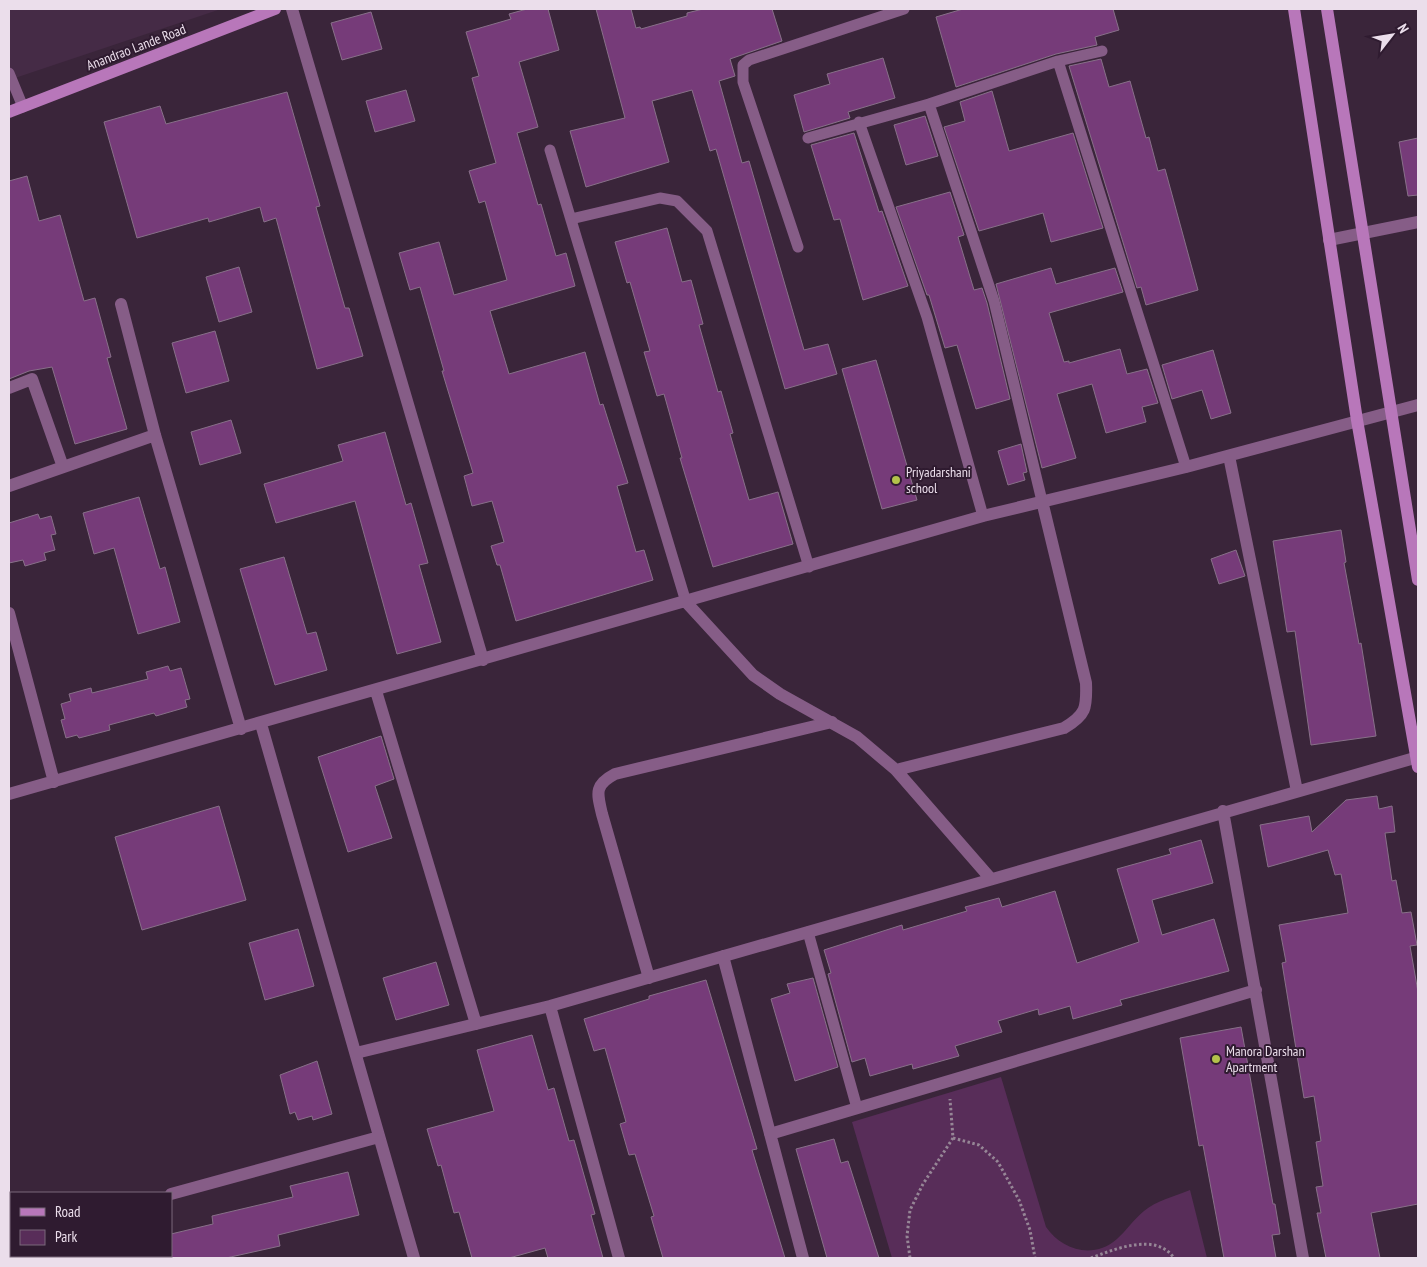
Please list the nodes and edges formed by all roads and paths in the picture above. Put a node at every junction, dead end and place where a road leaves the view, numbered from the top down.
1 (275, 9) edge
2 (292, 9) edge
3 (904, 9) edge
4 (1294, 9) edge
5 (1327, 9) edge
6 (1102, 51) dead end
7 (1058, 61) junction
8 (9, 73) edge
9 (929, 104) junction
10 (23, 107) junction
11 (9, 112) edge
12 (859, 122) junction
13 (808, 138) dead end
14 (550, 150) dead end
15 (571, 219) junction
16 (1418, 222) edge
17 (1364, 233) junction
18 (1329, 240) junction
19 (798, 247) dead end
20 (121, 304) dead end
21 (9, 388) edge
22 (1418, 405) edge
23 (1393, 410) junction
24 (1357, 420) junction
25 (155, 435) junction
26 (1229, 456) junction
27 (63, 467) junction
28 (1186, 467) junction
29 (9, 486) edge
30 (1042, 501) junction
31 (982, 516) junction
32 (809, 567) junction
33 (1418, 580) edge
34 (686, 602) junction
35 (9, 613) edge
36 (483, 660) junction
37 (376, 691) junction
38 (832, 722) junction
39 (261, 724) junction
40 (240, 730) junction
41 (1418, 761) edge
42 (896, 770) junction
43 (54, 782) junction
44 (1297, 791) junction
45 (9, 794) edge
46 (1223, 812) junction
47 (991, 879) junction
48 (808, 932) junction
49 (723, 956) junction
50 (649, 978) junction
51 (1256, 990) junction
52 (550, 1006) junction
53 (476, 1024) junction
54 (356, 1053) junction
55 (948, 1081) junction
56 (857, 1108) junction
57 (770, 1134) junction
58 (379, 1137) junction
59 (953, 1138) junction
60 (172, 1194) edge
61 (414, 1258) edge
62 (619, 1258) edge
63 (803, 1258) edge
64 (910, 1258) edge
65 (1035, 1258) edge
66 (1091, 1258) edge
67 (1174, 1258) edge
68 (1303, 1258) edge

1 - 10 main road, Anandrao Lande Road
2 - 36 street
3 - 19 lane
4 - 18 main road
5 - 17 main road
6 - 7 lane
7 - 9 lane
7 - 28 lane
8 - 10 lane
9 - 12 lane
9 - 30 lane
10 - 11 main road, Anandrao Lande Road
12 - 13 lane
12 - 31 lane
14 - 15 lane
15 - 32 lane
15 - 34 lane
16 - 17 street
17 - 18 street
17 - 23 main road
18 - 24 main road
20 - 25 street
21 - 27 street
22 - 23 street
23 - 24 street
23 - 33 main road
24 - 26 street
24 - 41 main road
25 - 27 street
25 - 40 street
26 - 28 street
26 - 44 street
27 - 29 street
28 - 30 street
30 - 31 street
30 - 42 street
31 - 32 street
32 - 34 street
34 - 36 street
34 - 38 street
35 - 43 street
36 - 37 street
37 - 39 street
37 - 53 street
38 - 42 street
38 - 50 street
39 - 40 street
39 - 54 street
40 - 43 street
41 - 44 street
42 - 47 street
43 - 45 street
44 - 46 street
46 - 47 street
46 - 51 street
47 - 48 street
48 - 49 street
48 - 56 lane
49 - 50 street
49 - 57 street
50 - 52 street
51 - 55 street
51 - 68 street
52 - 53 street
52 - 62 street
53 - 54 street
54 - 58 street
55 - 56 street
55 - 59 path
56 - 57 street
57 - 63 street
58 - 60 street
58 - 61 street
59 - 64 path
59 - 65 path
66 - 67 path

